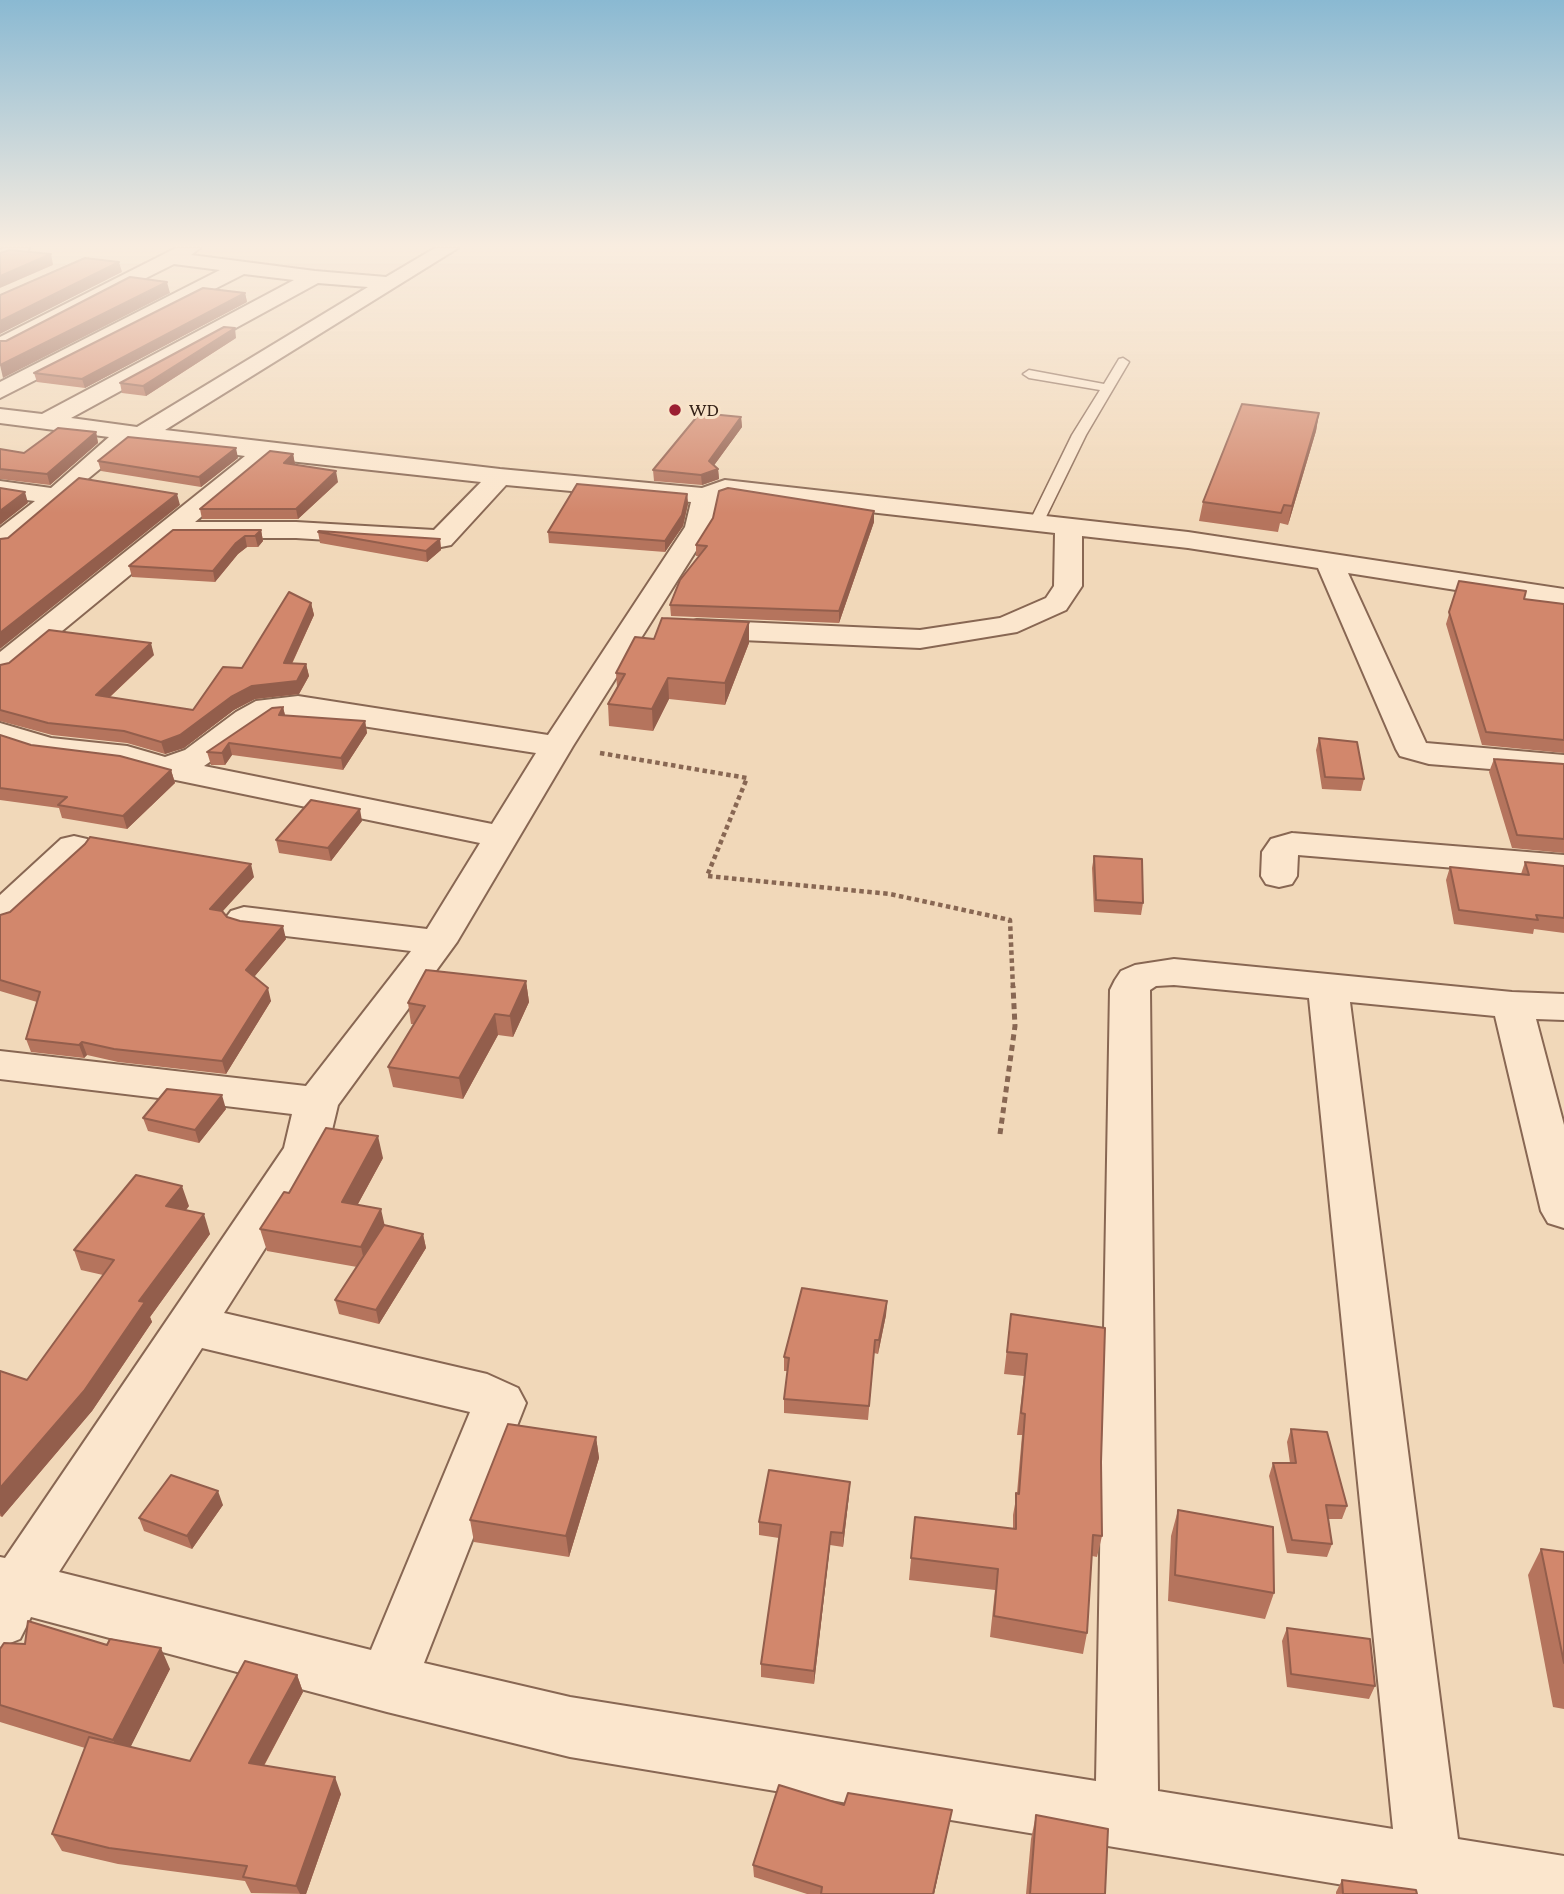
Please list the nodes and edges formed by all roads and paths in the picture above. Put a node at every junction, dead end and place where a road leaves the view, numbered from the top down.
1 (17, 336) edge
2 (107, 336) edge
3 (202, 336) edge
4 (299, 336) edge
5 (0, 345) edge
6 (1123, 362) dead end
7 (1029, 374) dead end
8 (1107, 388) junction
9 (0, 391) edge
10 (0, 416) edge
11 (40, 421) junction
12 (135, 434) junction
13 (0, 438) edge
14 (266, 451) junction
15 (500, 477) junction
16 (101, 482) edge
17 (66, 486) junction
18 (0, 489) edge
19 (711, 493) junction
20 (1036, 523) junction
21 (171, 530) junction
22 (4, 534) edge
23 (1069, 536) junction
24 (1332, 569) junction
25 (1564, 598) edge
26 (656, 627) junction
27 (0, 667) edge
28 (0, 733) edge
29 (557, 746) junction
30 (1564, 765) edge
31 (166, 768) junction
32 (502, 837) junction
33 (74, 846) dead end
34 (1564, 866) edge
35 (1279, 876) dead end
36 (0, 915) edge
37 (244, 919) edge
38 (438, 942) junction
39 (1328, 987) junction
40 (1512, 1006) junction
41 (1564, 1007) edge
42 (0, 1065) edge
43 (317, 1102) junction
44 (1000, 1135) dead end
45 (1564, 1211) edge
46 (191, 1325) junction
47 (6, 1597) edge
48 (387, 1683) junction
49 (1127, 1818) junction
50 (1429, 1867) junction
51 (1564, 1889) edge

1 - 5 street
2 - 9 street
3 - 11 street
4 - 12 street
6 - 8 lane
7 - 8 lane
8 - 20 lane
10 - 11 street
11 - 12 street
11 - 13 street
12 - 14 street
12 - 17 street
14 - 15 street
14 - 21 street
15 - 19 street
15 - 21 street
16 - 17 street
17 - 18 street
17 - 22 street
19 - 20 street
19 - 26 street
20 - 23 street
21 - 27 street
23 - 24 street
23 - 26 street
24 - 25 street
24 - 30 street
26 - 29 street
28 - 31 street
29 - 31 street
29 - 32 street
29 - 44 path
31 - 32 street
32 - 38 street
33 - 36 street
34 - 35 street
37 - 38 street
38 - 43 street
39 - 40 street
39 - 49 street
39 - 50 street
40 - 41 street
40 - 45 street
42 - 43 street
43 - 46 street
46 - 47 street
46 - 48 street
47 - 48 street
48 - 49 street
49 - 50 street
50 - 51 street

